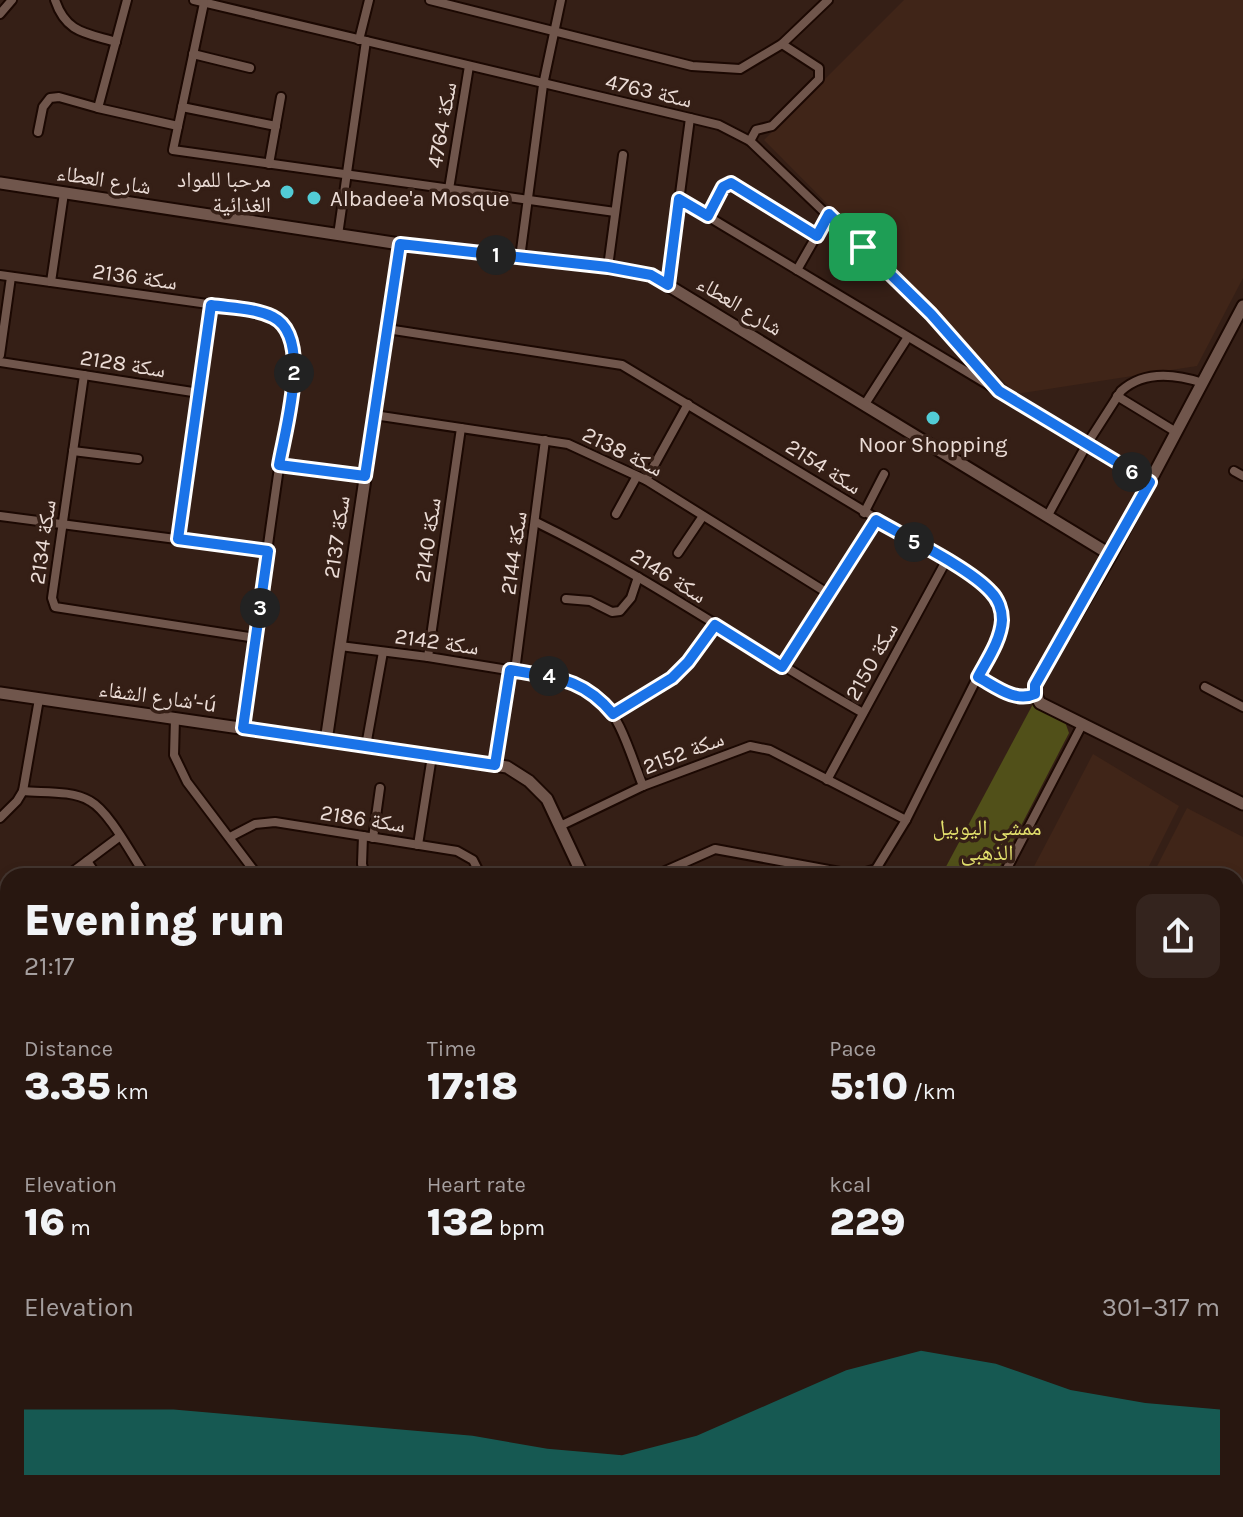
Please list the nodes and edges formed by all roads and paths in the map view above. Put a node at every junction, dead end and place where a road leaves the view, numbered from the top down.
1 (12, 0) edge
2 (55, 0) edge
3 (127, 0) edge
4 (194, 0) edge
5 (369, 0) edge
6 (430, 0) edge
7 (471, 0) edge
8 (561, 0) edge
9 (828, 0) edge
10 (204, 3) junction
11 (469, 11) junction
12 (0, 14) edge
13 (554, 31) junction
14 (362, 41) junction
15 (116, 42) junction
16 (782, 44) junction
17 (193, 54) junction
18 (469, 66) junction
19 (250, 68) dead end
20 (543, 85) junction
21 (281, 97) dead end
22 (182, 107) junction
23 (98, 108) junction
24 (690, 118) junction
25 (178, 126) junction
26 (276, 126) junction
27 (38, 132) dead end
28 (750, 141) junction
29 (623, 155) dead end
30 (269, 164) junction
31 (347, 175) junction
32 (0, 183) edge
33 (449, 189) junction
34 (64, 193) junction
35 (679, 199) junction
36 (530, 200) junction
37 (615, 212) junction
38 (829, 214) junction
39 (708, 216) junction
40 (338, 235) junction
41 (817, 236) junction
42 (400, 244) junction
43 (520, 258) junction
44 (608, 267) junction
45 (797, 270) junction
46 (0, 275) edge
47 (11, 277) junction
48 (51, 282) junction
49 (668, 285) junction
50 (211, 305) junction
51 (1243, 306) edge
52 (387, 329) junction
53 (908, 337) junction
54 (0, 355) edge
55 (0, 362) edge
56 (84, 375) junction
57 (1203, 383) junction
58 (999, 391) junction
59 (199, 393) junction
60 (1117, 396) junction
61 (688, 404) junction
62 (865, 404) junction
63 (374, 415) junction
64 (461, 428) junction
65 (1176, 432) junction
66 (545, 440) junction
67 (1087, 444) junction
68 (73, 451) junction
69 (138, 459) dead end
70 (279, 465) junction
71 (1234, 471) dead end
72 (884, 474) dead end
73 (365, 476) junction
74 (1243, 476) edge
75 (642, 478) junction
76 (1150, 482) junction
77 (864, 513) junction
78 (616, 514) dead end
79 (1048, 515) junction
80 (0, 516) edge
81 (703, 516) junction
82 (876, 520) junction
83 (536, 522) junction
84 (63, 524) junction
85 (178, 539) junction
86 (268, 551) junction
87 (678, 553) dead end
88 (1111, 555) junction
89 (946, 561) junction
90 (638, 577) junction
91 (829, 594) junction
92 (566, 599) dead end
93 (715, 625) junction
94 (256, 638) junction
95 (340, 646) junction
96 (383, 652) junction
97 (428, 657) junction
98 (782, 667) junction
99 (513, 671) junction
100 (978, 677) junction
101 (1205, 687) dead end
102 (0, 693) edge
103 (1035, 694) junction
104 (39, 699) junction
105 (1243, 707) edge
106 (863, 713) junction
107 (613, 714) junction
108 (175, 718) junction
109 (1083, 723) junction
110 (243, 728) junction
111 (326, 741) junction
112 (366, 746) junction
113 (432, 756) junction
114 (495, 765) junction
115 (827, 780) junction
116 (643, 786) junction
117 (380, 788) dead end
118 (23, 791) junction
119 (1243, 804) edge
120 (0, 818) edge
121 (906, 820) junction
122 (560, 826) junction
123 (119, 837) junction
124 (230, 837) junction
125 (368, 837) junction
126 (418, 845) junction
127 (87, 861) junction
128 (676, 866) joint
129 (78, 868) edge
130 (92, 868) edge
131 (140, 868) edge
132 (252, 868) edge
133 (363, 868) edge
134 (477, 868) edge
135 (579, 868) edge
136 (672, 868) edge
137 (818, 868) edge
138 (877, 868) edge
139 (1007, 868) edge

1 - 12 street
2 - 15 street
3 - 15 street
4 - 10 street, سكة 4763
5 - 14 street
6 - 11 street
7 - 11 street
8 - 13 street
9 - 16 street
10 - 14 street, سكة 4763
10 - 17 street
11 - 13 street
13 - 16 street
13 - 20 street
14 - 18 street, سكة 4763
14 - 31 street
15 - 23 street
16 - 28 street
17 - 19 street
17 - 22 street
18 - 20 street, سكة 4763
18 - 33 street, سكة 4764
20 - 24 street, سكة 4763
20 - 36 street
21 - 26 street
22 - 25 street
22 - 26 street
23 - 25 street
23 - 27 street
24 - 28 street, سكة 4763
24 - 35 street
25 - 30 street
26 - 30 street
28 - 38 street, سكة 4763
29 - 37 street
30 - 31 street
31 - 33 street
31 - 40 street
32 - 34 street, شارع العطاء
33 - 36 street
34 - 40 street, شارع العطاء
34 - 48 street
35 - 39 street
35 - 49 street
36 - 37 street
36 - 43 street
37 - 44 street
38 - 41 street
38 - 58 street, سكة 4763
39 - 41 street
39 - 45 street
40 - 42 street, شارع العطاء
41 - 45 street
42 - 43 street, شارع العطاء
42 - 52 street, سكة 2137
43 - 44 street, شارع العطاء
44 - 49 street, شارع العطاء
45 - 53 street
46 - 47 street, سكة 2136
47 - 48 street, سكة 2136
47 - 54 street
48 - 50 street, سكة 2136
49 - 62 street, شارع العطاء
50 - 59 street
50 - 70 street, سكة 2136
51 - 57 street
52 - 61 street, سكة 2154
52 - 63 street, سكة 2137
53 - 58 street
53 - 62 street
55 - 56 street, سكة 2128
56 - 59 street, سكة 2128
56 - 68 street, سكة 2134
57 - 60 street
57 - 65 street
58 - 67 street
59 - 85 street
60 - 65 street
60 - 67 street
61 - 75 street
61 - 77 street, سكة 2154
62 - 79 street, شارع العطاء
63 - 64 street, سكة 2138
63 - 73 street, سكة 2137
64 - 66 street, سكة 2138
64 - 97 street, سكة 2140
65 - 76 street
66 - 75 street, سكة 2138
66 - 83 street, سكة 2144
67 - 76 street
67 - 79 street
68 - 69 street
68 - 84 street, سكة 2134
70 - 73 street
70 - 86 street, سكة 2136
71 - 74 street
72 - 77 street
73 - 95 street, سكة 2137
75 - 78 street
75 - 81 street, سكة 2138
76 - 88 street
77 - 82 street, سكة 2154
79 - 88 street, شارع العطاء
80 - 84 street
81 - 87 street
81 - 91 street, سكة 2138
82 - 89 street, سكة 2154
82 - 91 street
83 - 90 street, سكة 2146
83 - 99 street, سكة 2144
84 - 85 street
84 - 94 street, سكة 2134
85 - 86 street
86 - 94 street, سكة 2136
88 - 103 street
89 - 100 street, سكة 2154
89 - 106 street, سكة 2150
90 - 92 street
90 - 93 street, سكة 2146
91 - 98 street
93 - 98 street, سكة 2146
93 - 107 street
94 - 110 street, سكة 2136
95 - 96 street, سكة 2142
95 - 111 street, سكة 2137
96 - 97 street, سكة 2142
96 - 112 street
97 - 99 street, سكة 2142
98 - 106 street, سكة 2146
99 - 107 street, سكة 2142
99 - 114 street, سكة 2144
100 - 103 street
100 - 121 street, سكة 2154
101 - 105 street
102 - 104 street, شارع الشفاء'-ú
103 - 109 street
104 - 108 street, شارع الشفاء'-ú
104 - 118 street
106 - 115 street, سكة 2150
107 - 116 street, سكة 2142
108 - 110 street, شارع الشفاء'-ú
108 - 124 street
109 - 119 street
109 - 139 street
110 - 111 street, شارع الشفاء'-ú
111 - 112 street, شارع الشفاء'-ú
112 - 113 street, شارع الشفاء'-ú
113 - 114 street, شارع الشفاء'-ú
113 - 126 street
114 - 122 street, شارع الشفاء'-ú
115 - 116 street, سكة 2152
115 - 121 street, سكة 2152
116 - 122 street, سكة 2152
117 - 125 street
118 - 120 street
118 - 123 street
121 - 138 street, سكة 2154
122 - 135 street, شارع الشفاء'-ú
123 - 127 street
123 - 131 street
124 - 125 street, سكة 2186
124 - 132 street
125 - 126 street, سكة 2186
125 - 133 street
126 - 134 street, سكة 2186
127 - 129 street
127 - 130 street
128 - 136 street, سكة 2154
128 - 137 street, سكة 2154

